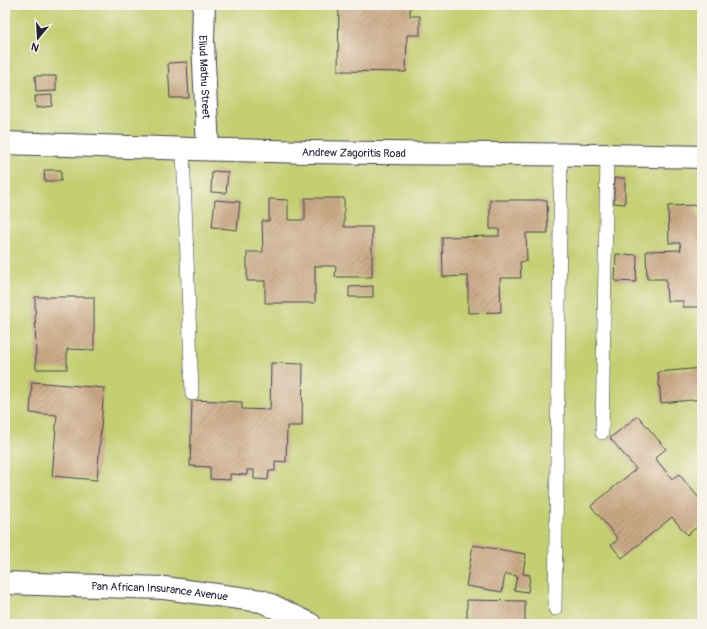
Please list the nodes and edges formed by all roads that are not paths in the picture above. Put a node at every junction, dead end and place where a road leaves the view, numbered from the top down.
1 (204, 5) edge
2 (5, 143) edge
3 (183, 149) junction
4 (208, 149) junction
5 (561, 154) junction
6 (607, 155) junction
7 (702, 157) edge
8 (192, 394) dead end
9 (602, 433) dead end
10 (5, 583) edge
11 (555, 609) dead end
12 (310, 624) edge

1 - 4 street, Eliud Mathu Street
2 - 3 street, Andrew Zagoritis Road
3 - 4 street, Andrew Zagoritis Road
3 - 8 lane
4 - 5 street, Andrew Zagoritis Road
5 - 6 street, Andrew Zagoritis Road
5 - 11 lane
6 - 7 street, Andrew Zagoritis Road
6 - 9 lane
10 - 12 street, Pan African Insurance Avenue

